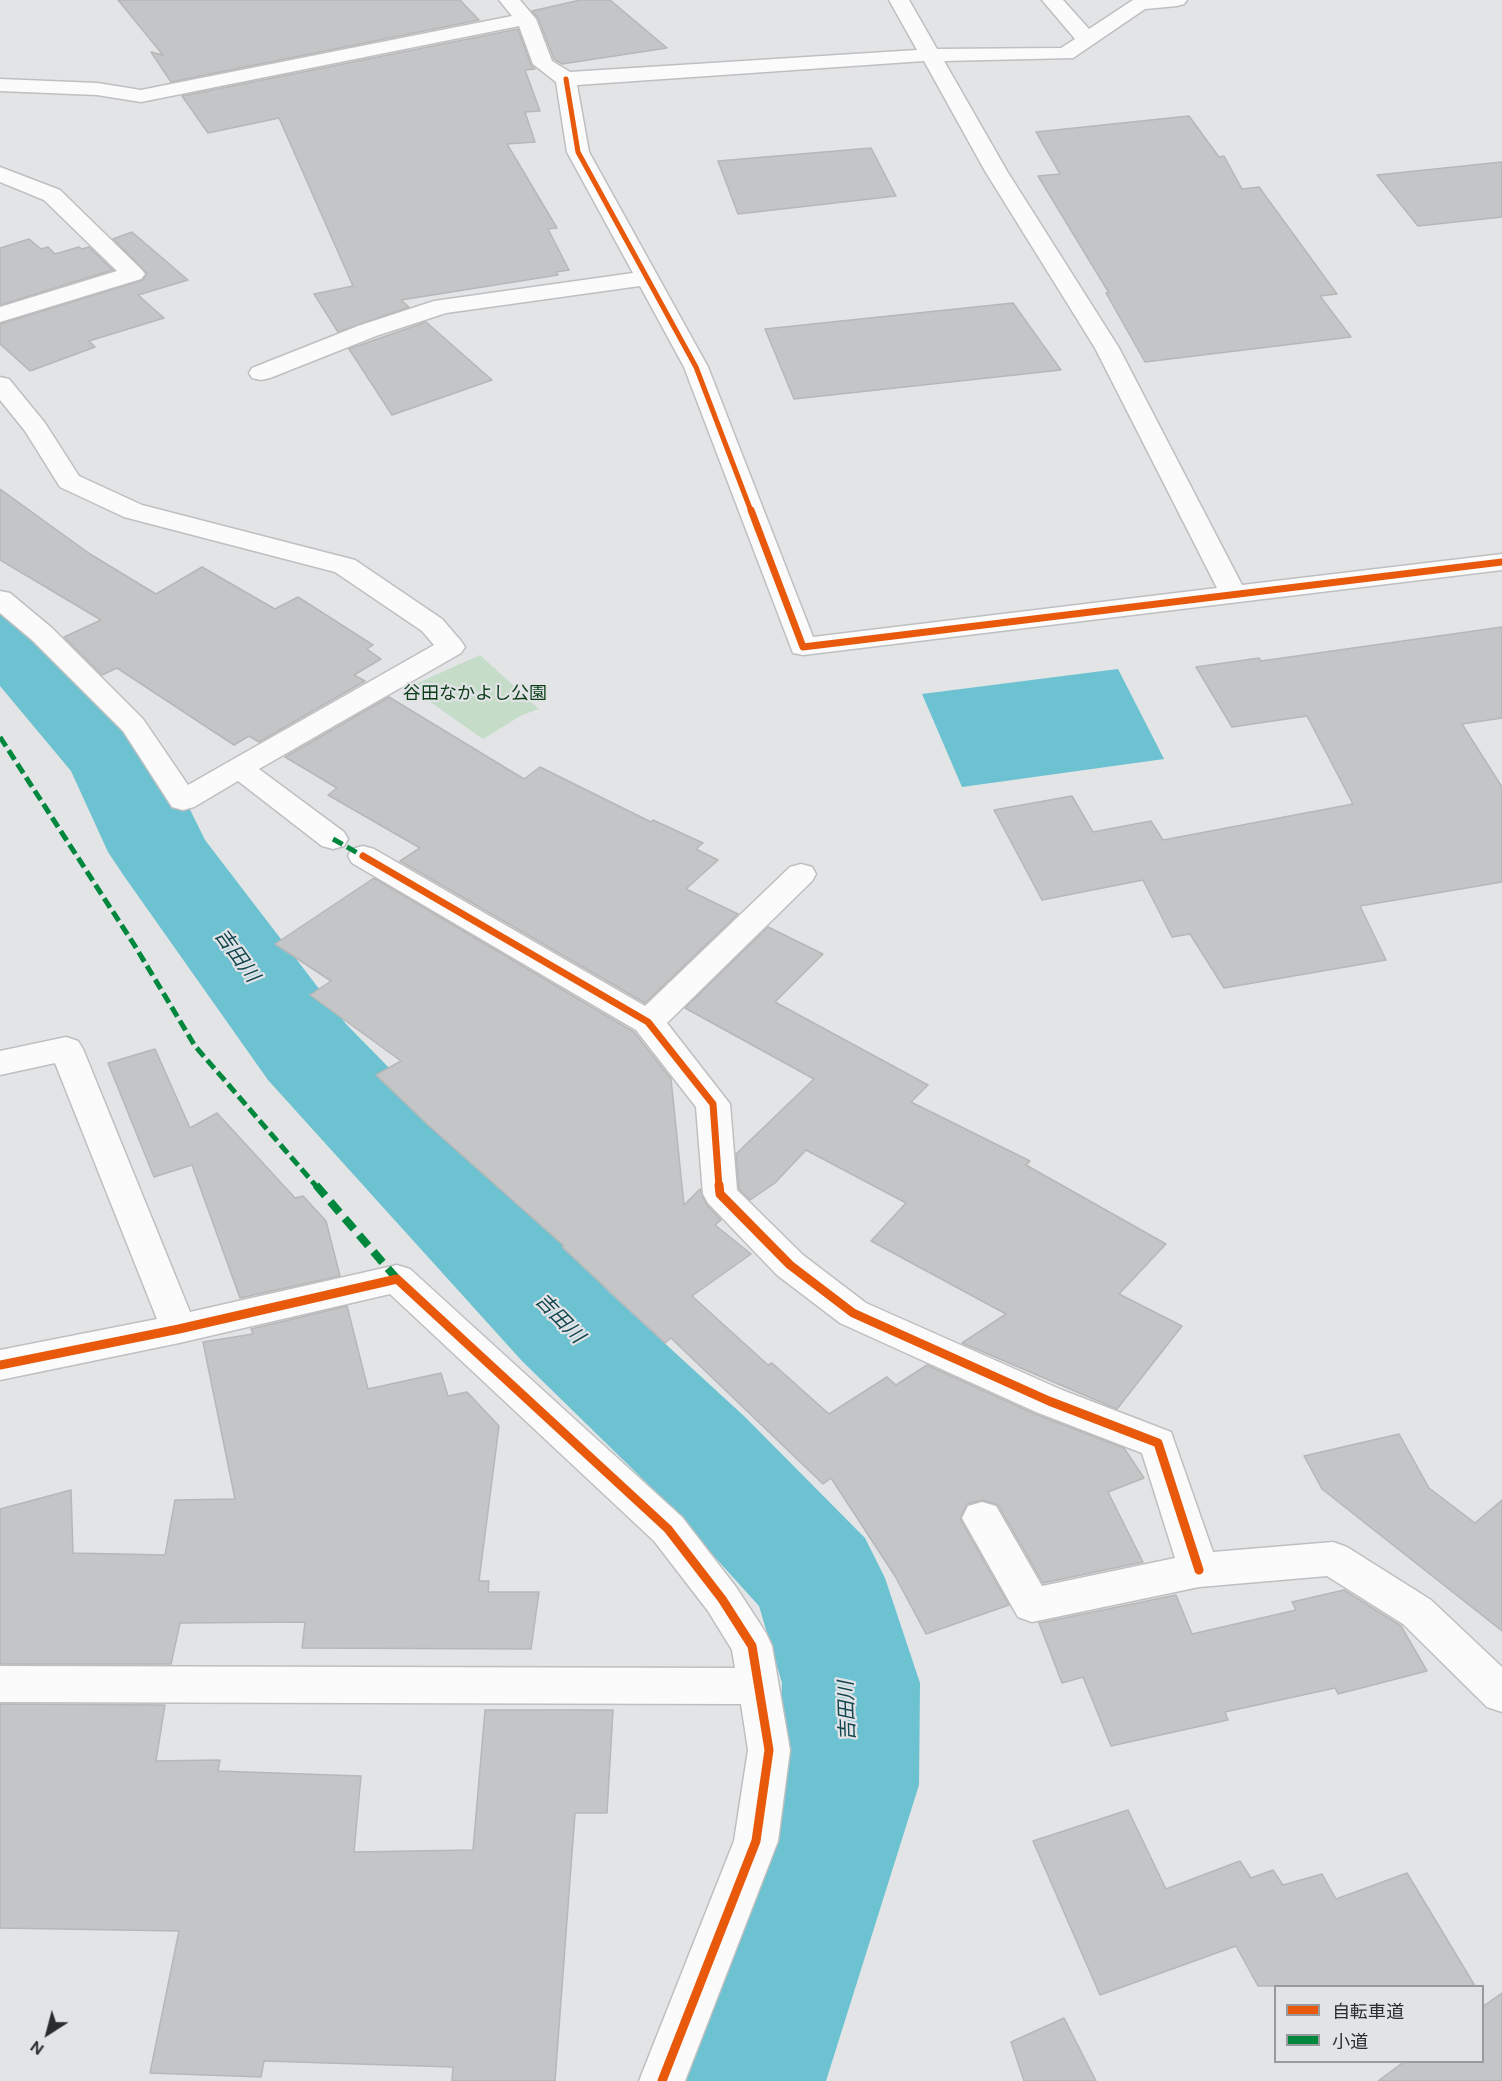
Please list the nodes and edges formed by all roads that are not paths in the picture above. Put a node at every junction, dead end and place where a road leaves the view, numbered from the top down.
1 (509, 0) edge
2 (899, 0) edge
3 (1052, 0) edge
4 (1177, 0) edge
5 (526, 19) junction
6 (1087, 40) junction
7 (928, 55) junction
8 (566, 79) junction
9 (0, 85) edge
10 (6, 179) edge
11 (647, 278) junction
12 (0, 315) edge
13 (261, 373) dead end
14 (0, 384) edge
15 (1502, 562) edge
16 (1233, 594) junction
17 (0, 599) edge
18 (239, 768) junction
19 (333, 838) dead end
20 (363, 856) dead end
21 (801, 874) dead end
22 (648, 1022) junction
23 (0, 1063) edge
24 (178, 1329) junction
25 (0, 1365) edge
26 (982, 1518) dead end
27 (1199, 1570) junction
28 (0, 1684) edge
29 (759, 1686) junction
30 (1502, 1694) edge
31 (662, 2081) edge

1 - 5 street
2 - 7 street
3 - 6 street
4 - 6 street
5 - 8 street
5 - 9 street
6 - 7 street
7 - 8 street
7 - 16 street
8 - 11 street
10 - 12 street
11 - 13 street
11 - 16 street
14 - 18 street
15 - 16 street
17 - 18 street
18 - 19 street
20 - 22 street
21 - 22 street
22 - 27 street
23 - 24 street
24 - 25 street
24 - 29 street
26 - 27 street
27 - 30 street
28 - 29 street
29 - 31 street

